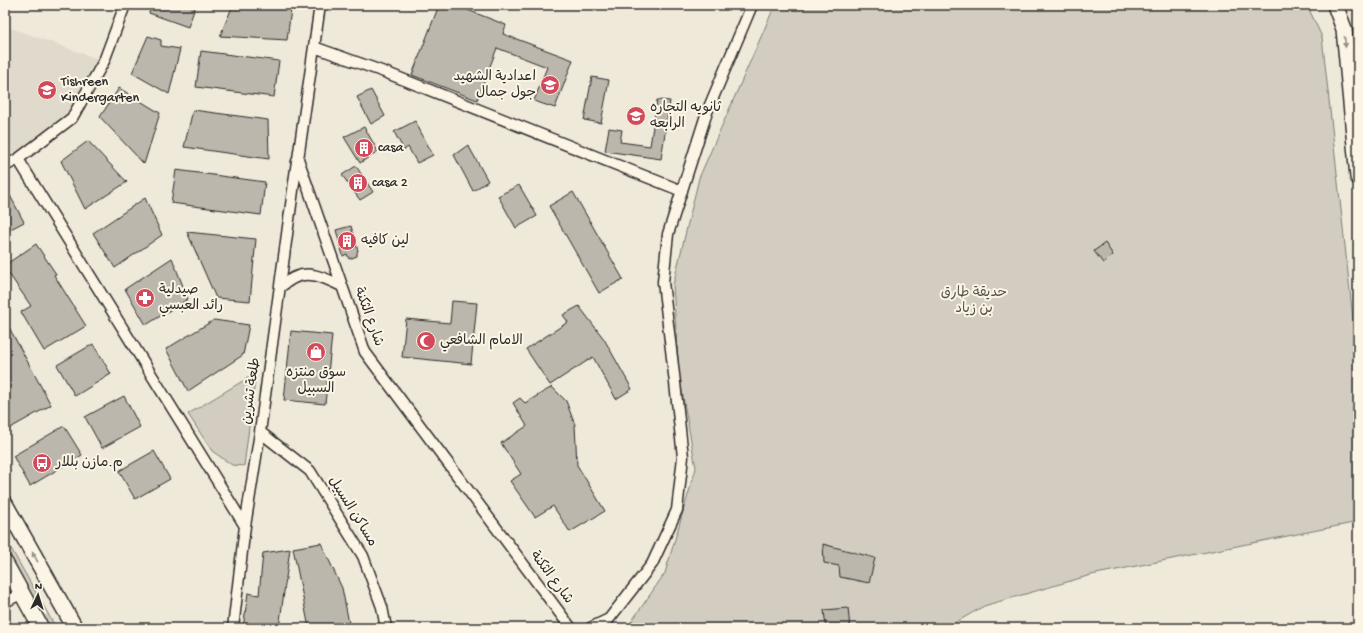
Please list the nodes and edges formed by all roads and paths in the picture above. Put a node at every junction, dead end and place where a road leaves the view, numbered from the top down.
1 (125, 5) edge
2 (320, 5) edge
3 (752, 5) edge
4 (1335, 5) edge
5 (314, 47) junction
6 (18, 159) junction
7 (298, 159) junction
8 (5, 166) edge
9 (1358, 177) edge
10 (682, 191) junction
11 (342, 286) junction
12 (280, 287) junction
13 (260, 432) junction
14 (5, 504) edge
15 (245, 526) junction
16 (5, 563) edge
17 (22, 593) junction
18 (5, 602) edge
19 (41, 628) edge
20 (75, 628) edge
21 (233, 628) edge
22 (386, 628) edge
23 (571, 628) edge
24 (590, 628) edge

1 - 6 street
2 - 5 street, شارع الثكنة
3 - 10 street
4 -> 9 main road
5 - 7 street, شارع الثكنة
5 - 10 street
6 - 8 street
6 - 15 street
7 - 11 street, شارع الثكنة
7 - 12 street, طلعة تشرين
10 - 24 street
11 - 12 street
11 - 23 street, شارع الثكنة
12 - 13 street, طلعة تشرين
13 - 15 street, طلعة تشرين
13 - 22 street, مساكن السبيل
20 -> 14 main road
15 - 21 street, طلعة تشرين
16 - 17 main road
17 - 18 street
17 - 19 main road

